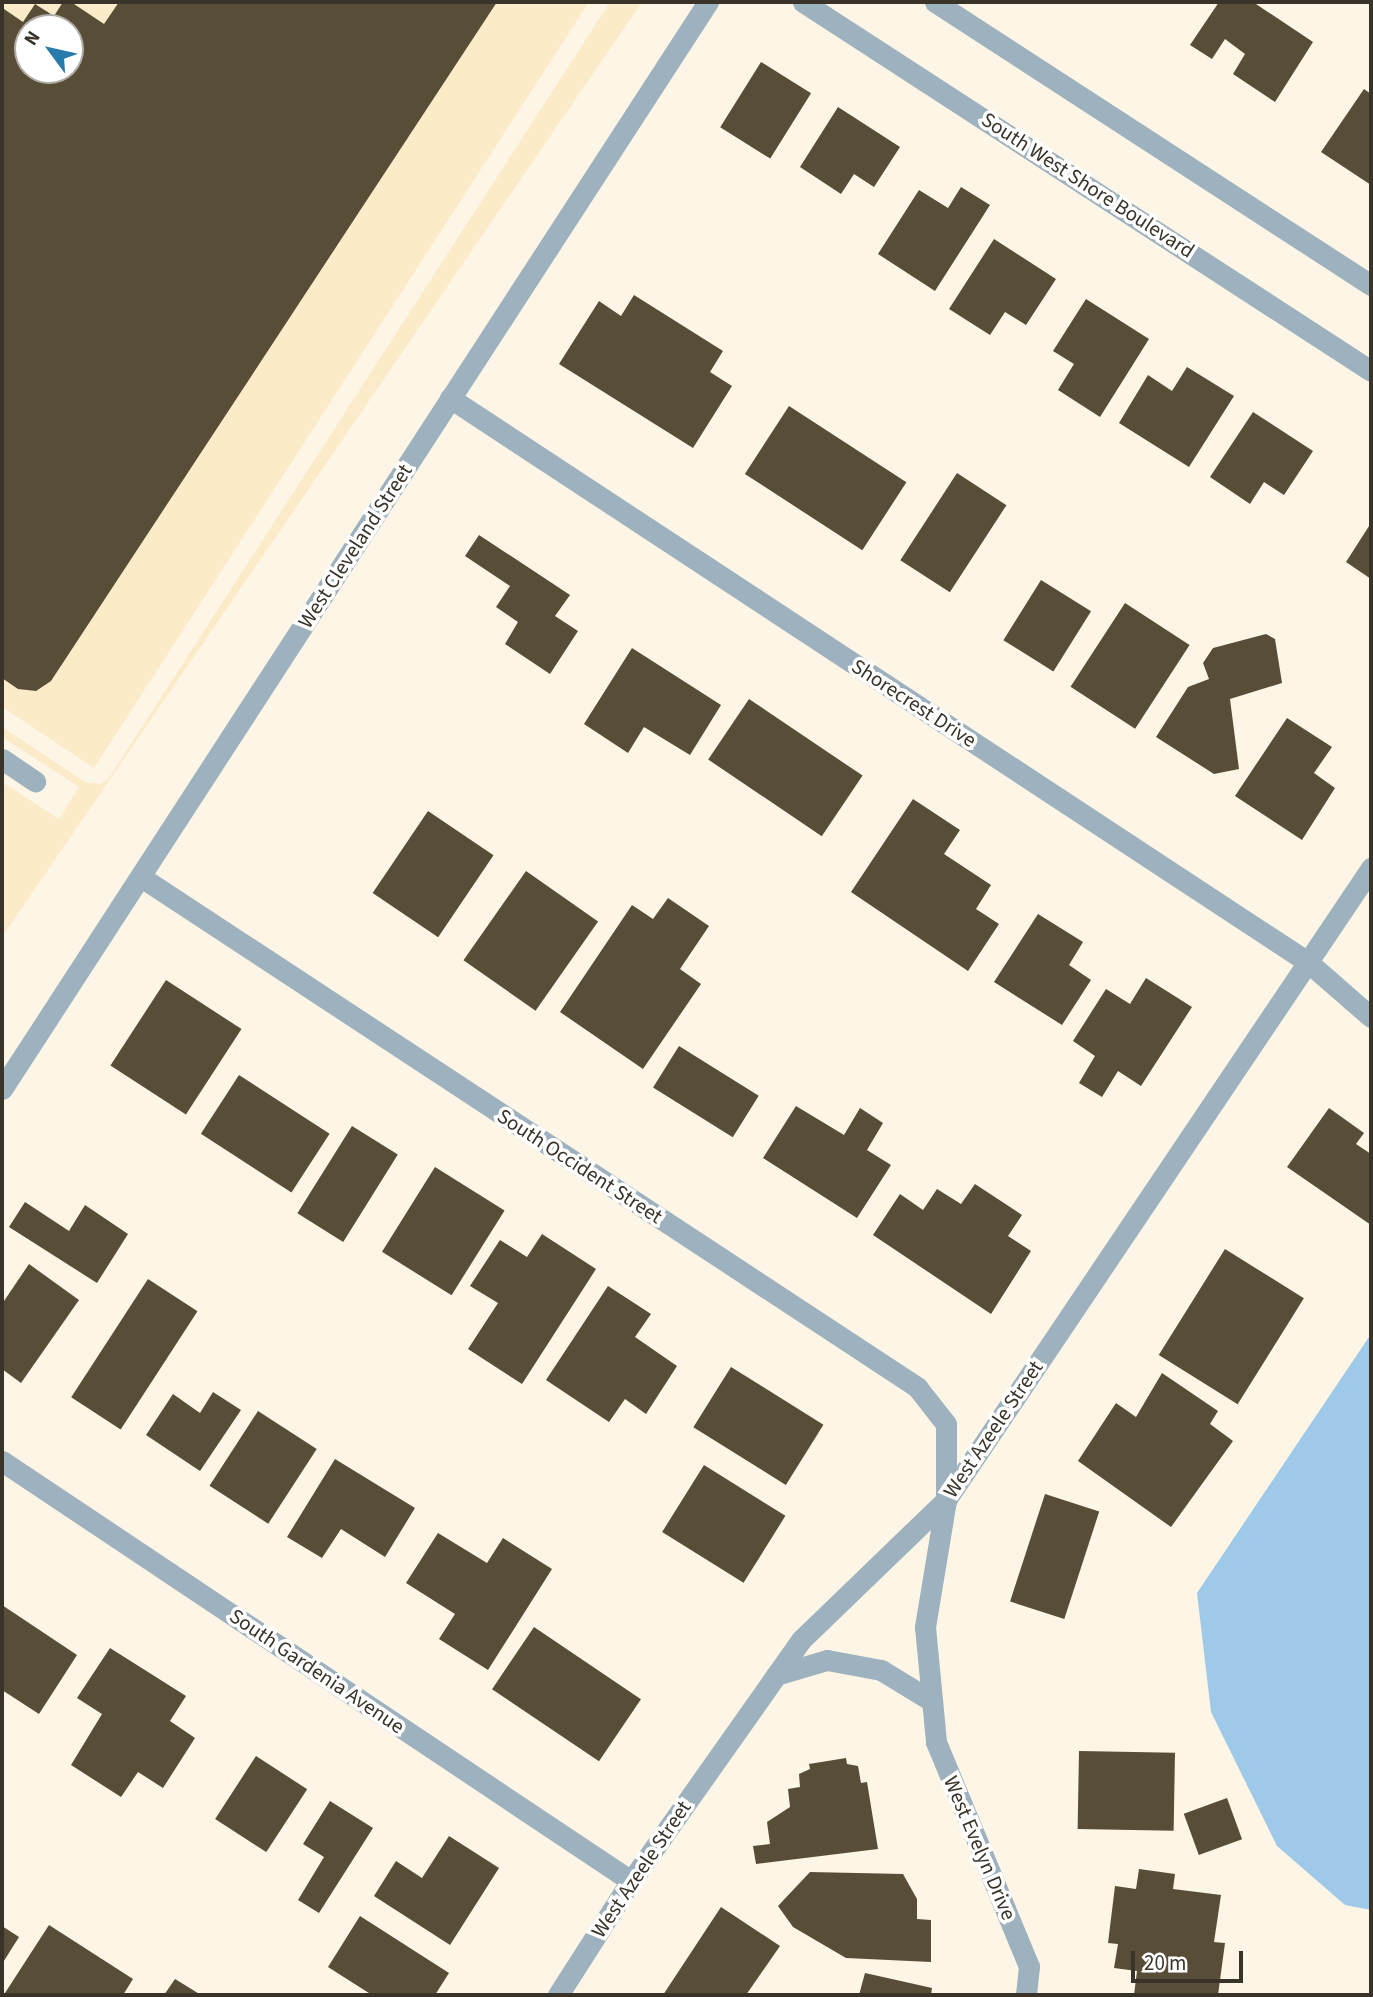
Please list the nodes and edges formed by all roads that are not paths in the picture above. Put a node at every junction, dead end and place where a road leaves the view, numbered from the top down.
1 (708, 2) edge
2 (803, 2) edge
3 (935, 2) edge
4 (1371, 285) edge
5 (1371, 371) edge
6 (450, 398) junction
7 (2, 759) edge
8 (35, 781) dead end
9 (1371, 868) edge
10 (141, 877) junction
11 (1309, 963) junction
12 (1371, 1017) edge
13 (2, 1089) edge
14 (2, 1461) edge
15 (946, 1500) junction
16 (776, 1675) junction
17 (932, 1701) junction
18 (631, 1881) junction
19 (558, 1995) edge
20 (1026, 1995) edge

1 - 6 street, West Cleveland Street
2 - 5 street, South West Shore Boulevard
3 - 4 street
6 - 10 street, West Cleveland Street
6 - 11 street, Shorecrest Drive
7 - 8 street
9 - 11 street, West Azeele Street
10 - 13 street, West Cleveland Street
10 - 15 street, South Occident Street
11 - 12 street, Shorecrest Drive
11 - 15 street, West Azeele Street
14 - 18 street, South Gardenia Avenue
15 - 16 street, West Azeele Street
15 - 17 street, West Evelyn Drive
16 - 17 street
16 - 18 street, West Azeele Street
17 - 20 street, West Evelyn Drive
18 - 19 street, West Azeele Street

